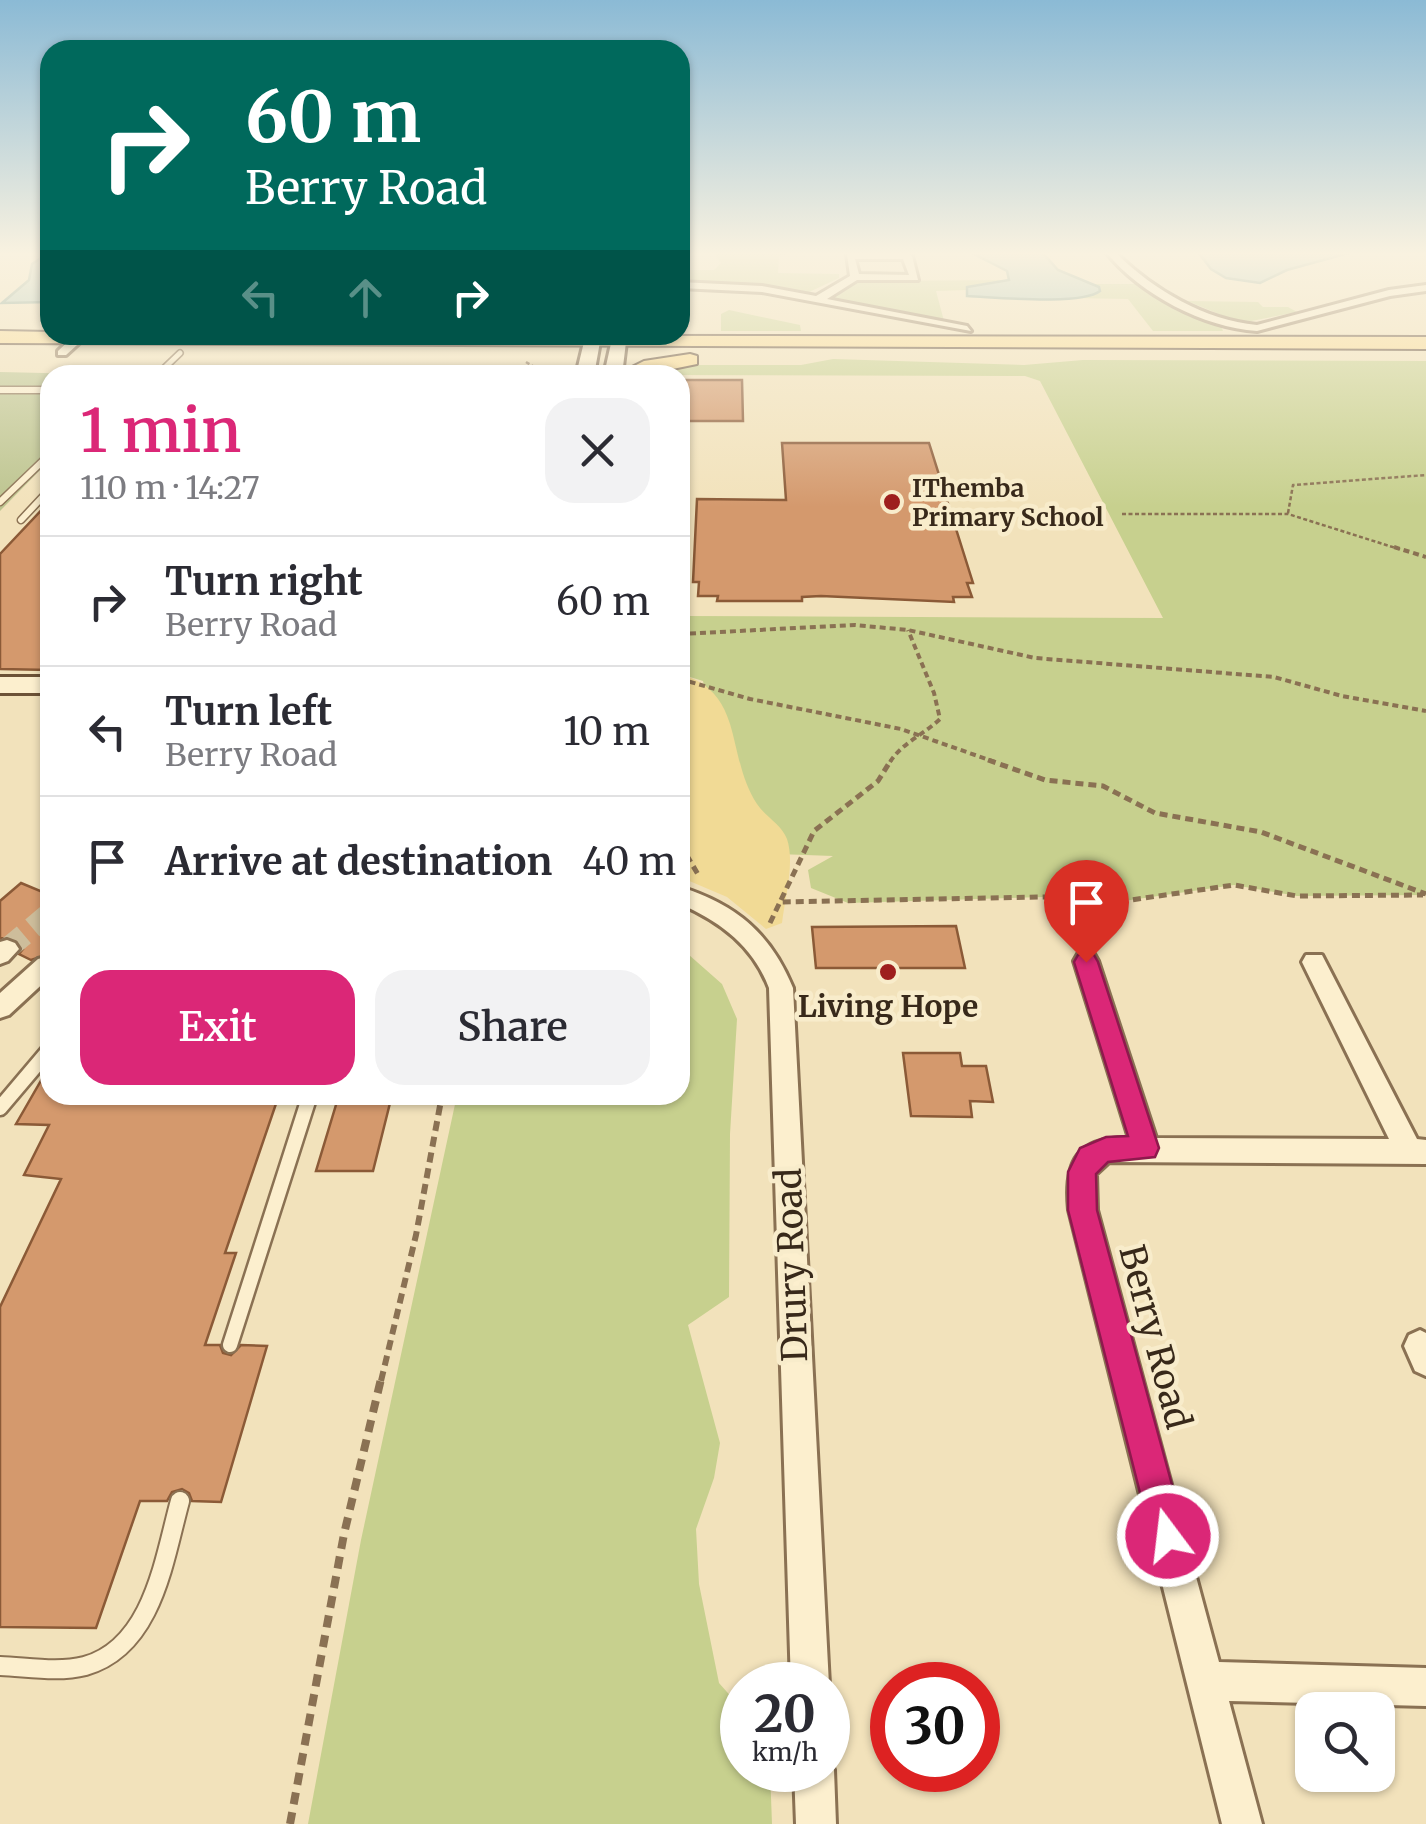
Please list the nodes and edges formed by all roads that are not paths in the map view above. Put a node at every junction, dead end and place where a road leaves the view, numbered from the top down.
1 (1426, 343) edge
2 (71, 345) edge
3 (375, 345) edge
4 (1047, 350) junction
5 (0, 352) edge
6 (180, 352) junction
7 (603, 352) edge
8 (62, 353) junction
9 (822, 357) junction
10 (1426, 358) edge
11 (167, 365) edge
12 (661, 365) edge
13 (0, 390) edge
14 (40, 390) edge
15 (40, 464) edge
16 (40, 499) edge
17 (0, 502) edge
18 (20, 520) dead end
19 (0, 685) edge
20 (40, 685) edge
21 (692, 889) edge
22 (1086, 962) dead end
23 (1314, 962) dead end
24 (40, 971) edge
25 (0, 1008) edge
26 (40, 1061) edge
27 (307, 1105) edge
28 (0, 1108) edge
29 (1146, 1148) junction
30 (1417, 1152) edge
31 (230, 1346) dead end
32 (180, 1501) dead end
33 (809, 1662) edge
34 (0, 1666) edge
35 (1206, 1681) junction
36 (1426, 1687) edge
37 (815, 1792) edge
38 (816, 1824) edge
39 (1242, 1824) edge

1 - 4 main road
2 - 8 street
3 - 7 main road
4 - 7 main road
4 - 9 main road
4 - 10 main road
5 - 8 main road
6 - 7 main road
6 - 8 main road
6 - 11 lane
7 - 9 main road
9 - 12 main road
13 - 14 lane
15 - 17 lane
16 - 18 lane
19 - 20 street
21 - 33 street, Drury Road
22 - 29 street
23 - 30 street, Berry Road
24 - 25 street
26 - 28 lane
27 - 31 lane
29 - 30 street, Berry Road
29 - 35 street, Berry Road
32 - 34 lane
35 - 36 street
35 - 39 street, Berry Road
37 - 38 street

